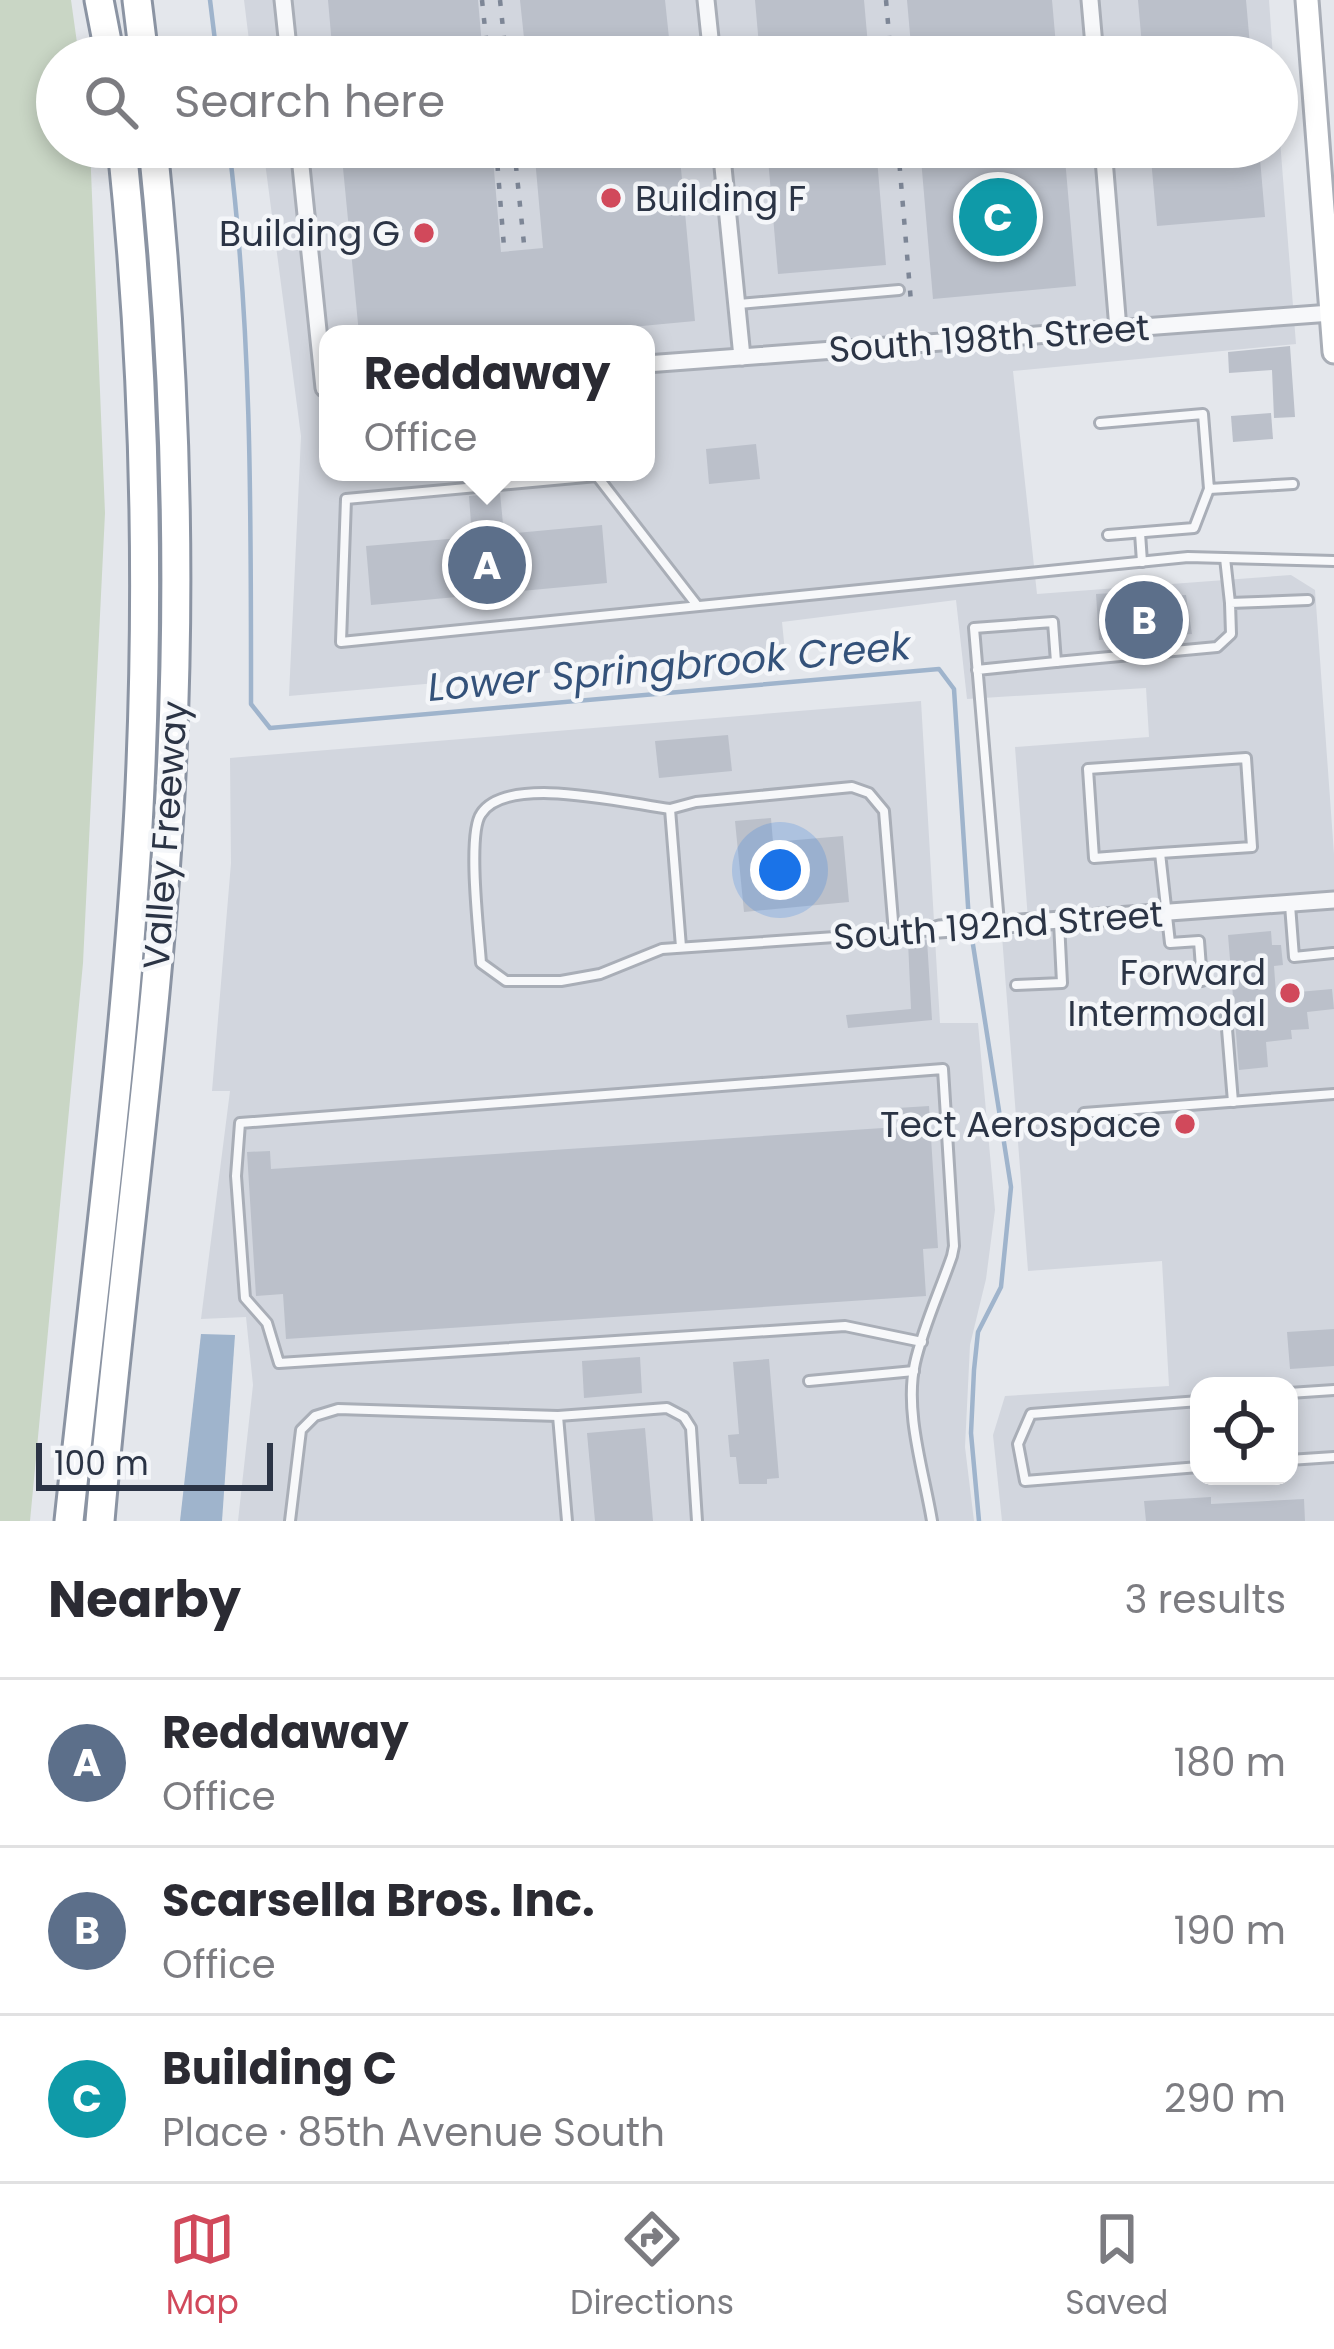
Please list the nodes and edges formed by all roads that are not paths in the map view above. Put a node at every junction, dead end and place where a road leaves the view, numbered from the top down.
1 (98, 0) edge
2 (137, 0) edge
3 (284, 0) edge
4 (706, 0) edge
5 (1090, 0) edge
6 (1307, 0) edge
7 (103, 36) edge
8 (141, 36) edge
9 (288, 36) edge
10 (710, 36) edge
11 (1093, 36) edge
12 (111, 168) edge
13 (124, 168) edge
14 (155, 168) edge
15 (301, 168) edge
16 (723, 168) edge
17 (1104, 168) edge
18 (1330, 246) edge
19 (899, 290) dead end
20 (737, 304) junction
21 (1331, 313) edge
22 (319, 325) edge
23 (1118, 329) junction
24 (1334, 352) edge
25 (742, 357) junction
26 (655, 363) edge
27 (1100, 423) dead end
28 (546, 481) edge
29 (602, 481) edge
30 (1293, 484) dead end
31 (1209, 489) junction
32 (1140, 533) junction
33 (1108, 535) dead end
34 (1225, 558) junction
35 (1334, 561) edge
36 (1142, 562) junction
37 (1308, 600) dead end
38 (1230, 603) junction
39 (696, 604) junction
40 (1056, 662) junction
41 (977, 670) junction
42 (670, 809) junction
43 (1160, 854) junction
44 (1334, 900) edge
45 (1290, 904) junction
46 (1167, 913) junction
47 (1058, 921) junction
48 (994, 926) junction
49 (939, 929) joint
50 (894, 933) junction
51 (681, 947) junction
52 (1334, 953) edge
53 (1202, 981) dead end
54 (1016, 986) dead end
55 (1226, 1017) dead end
56 (1334, 1094) edge
57 (1233, 1102) junction
58 (1084, 1113) dead end
59 (922, 1342) junction
60 (914, 1371) junction
61 (808, 1382) dead end
62 (1334, 1390) edge
63 (1298, 1393) edge
64 (1190, 1402) edge
65 (558, 1416) junction
66 (1334, 1456) edge
67 (1298, 1459) edge
68 (1190, 1468) edge
69 (56, 1521) edge
70 (69, 1521) edge
71 (100, 1521) edge
72 (290, 1521) edge
73 (567, 1521) edge
74 (697, 1521) edge
75 (932, 1521) edge

1 - 7 highway
2 - 8 highway
3 - 9 street
4 - 10 street
5 - 11 street
6 - 18 main road
12 - 69 highway, Valley Freeway
13 - 70 highway
14 - 71 highway, Valley Freeway
15 - 22 street
16 - 20 street
17 - 23 street
18 - 21 main road
19 - 20 lane
20 - 25 street
21 - 23 street, South 198th Street
21 - 24 main road
23 - 25 street, South 198th Street
25 - 26 street, South 198th Street
27 - 31 lane
28 - 39 lane
29 - 39 lane
30 - 31 lane
31 - 32 lane
32 - 33 lane
32 - 36 lane
34 - 35 lane
34 - 36 lane
34 - 38 lane
36 - 39 lane
37 - 38 lane
38 - 40 lane
40 - 41 lane
40 - 41 lane
41 - 48 lane
42 - 50 lane
42 - 51 lane
42 - 51 lane, South 192nd Street
43 - 43 lane
43 - 46 lane
44 - 45 street, South 192nd Street
45 - 46 street, South 192nd Street
45 - 52 lane
46 - 47 street, South 192nd Street
46 - 53 lane
47 - 48 street, South 192nd Street
47 - 54 lane
48 - 49 street, South 192nd Street
49 - 50 lane, South 192nd Street
50 - 51 lane, South 192nd Street
55 - 57 lane
56 - 57 lane
57 - 58 lane
59 - 59 lane
59 - 60 lane
60 - 61 lane
60 - 75 lane
62 - 63 lane
64 - 68 lane
65 - 72 lane
65 - 73 lane
65 - 74 lane
66 - 67 lane

